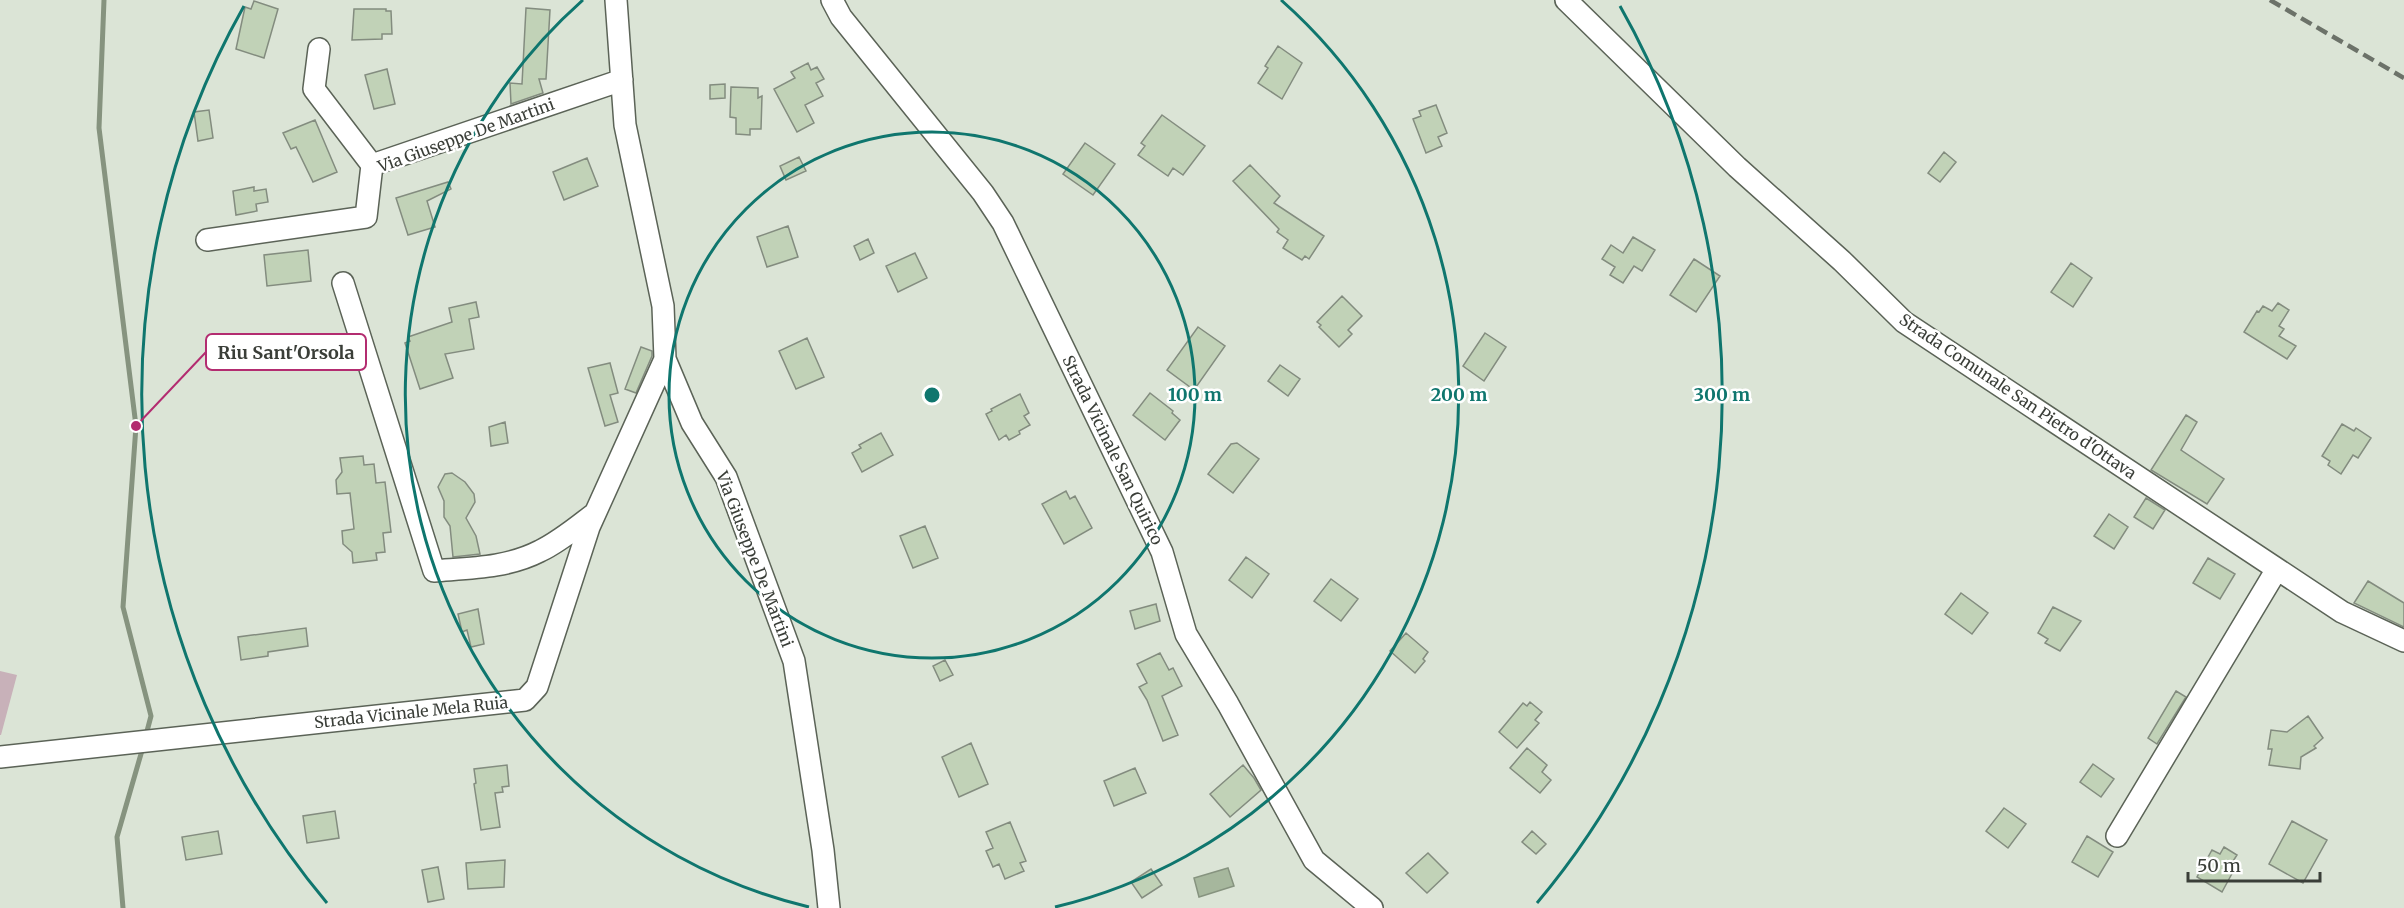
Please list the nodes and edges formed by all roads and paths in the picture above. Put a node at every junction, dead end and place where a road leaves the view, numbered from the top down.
1 (616, 0) edge
2 (831, 0) edge
3 (1566, 0) edge
4 (319, 49) dead end
5 (622, 80) junction
6 (372, 165) junction
7 (207, 240) dead end
8 (343, 283) dead end
9 (665, 359) junction
10 (595, 514) junction
11 (2277, 569) junction
12 (2404, 641) edge
13 (0, 757) edge
14 (2118, 836) dead end
15 (829, 908) edge
16 (1372, 908) edge

1 - 5 street, Via Giuseppe De Martini
2 - 16 street, Strada Vicinale San Quirico
3 - 11 street, Strada Comunale San Pietro d'Ottava
4 - 6 street
5 - 6 street, Via Giuseppe De Martini
5 - 9 street, Via Giuseppe De Martini
6 - 7 street, Via Giuseppe De Martini
8 - 10 street
9 - 10 street, Strada Vicinale Mela Ruia
9 - 15 street, Via Giuseppe De Martini
10 - 13 street, Strada Vicinale Mela Ruia
11 - 12 street, Strada Comunale San Pietro d'Ottava
11 - 14 street

